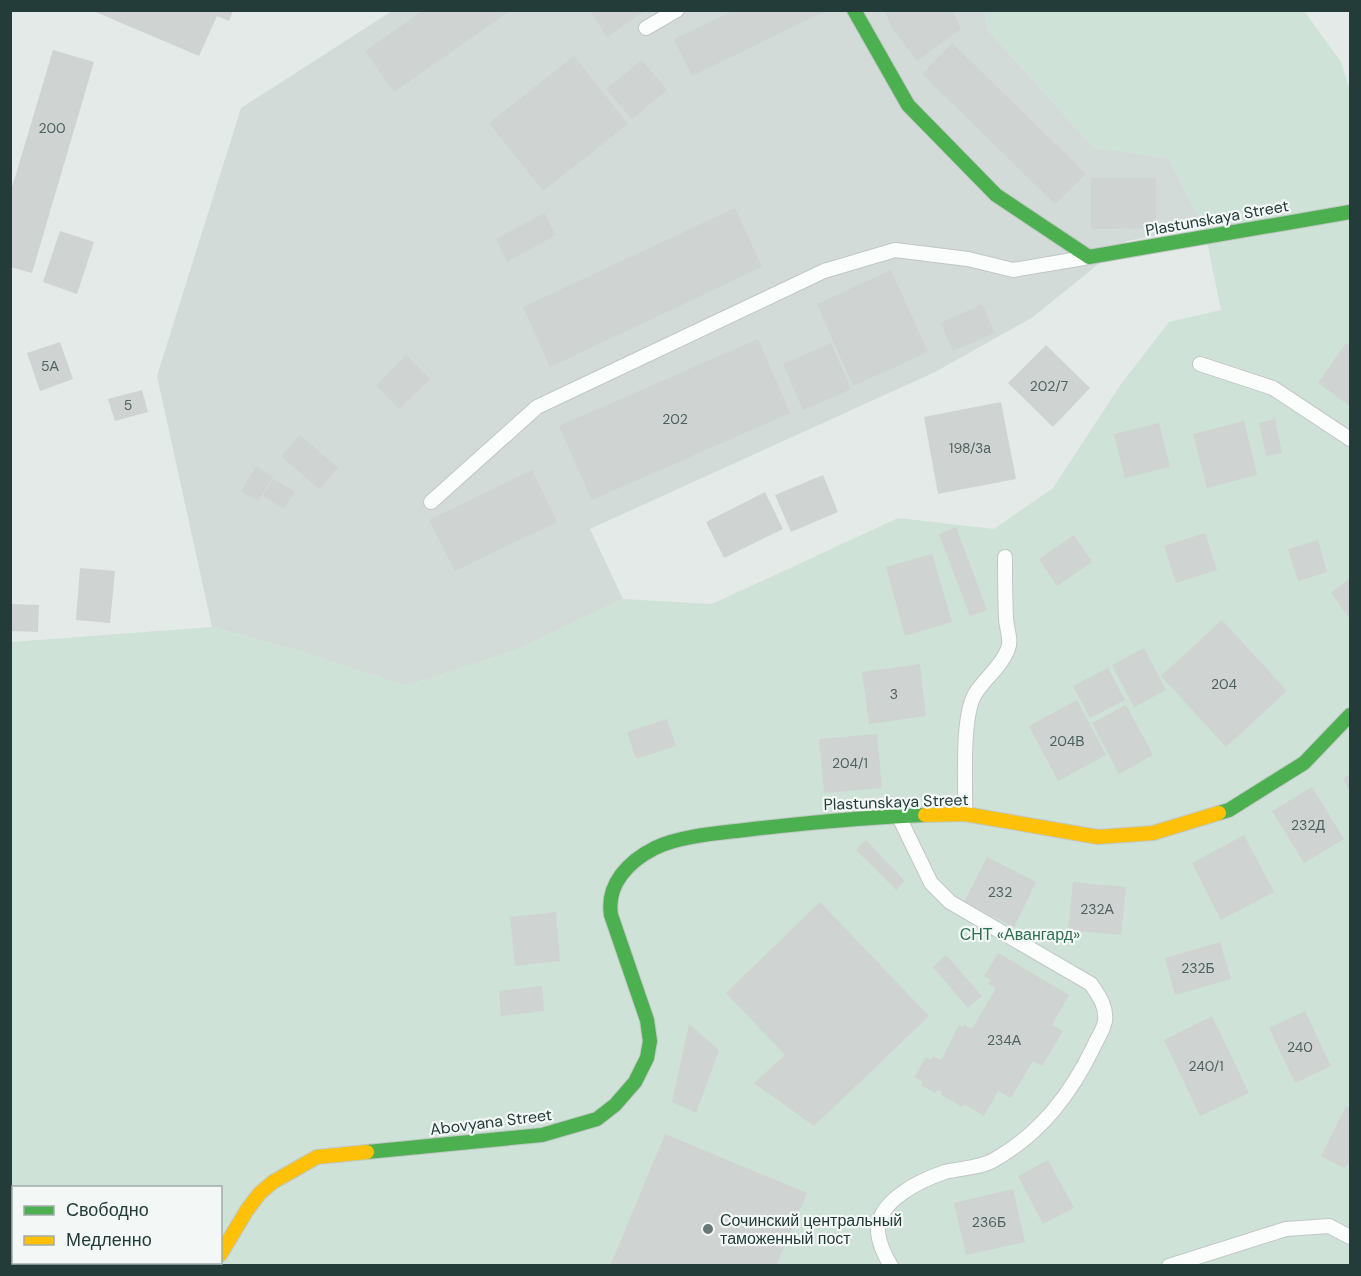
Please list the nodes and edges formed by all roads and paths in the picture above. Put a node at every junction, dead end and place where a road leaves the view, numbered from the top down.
1 (677, 10) edge
2 (854, 10) edge
3 (646, 28) dead end
4 (1350, 212) edge
5 (1089, 257) junction
6 (1200, 364) dead end
7 (1350, 439) edge
8 (431, 502) dead end
9 (1005, 557) dead end
10 (1350, 714) edge
11 (965, 814) junction
12 (898, 816) junction
13 (628, 866) joint
14 (1350, 1237) edge
15 (222, 1253) edge
16 (891, 1266) edge
17 (1169, 1266) edge

1 - 3 lane
2 - 5 street
4 - 5 street, Plastunskaya Street
5 - 8 lane
6 - 7 lane
9 - 11 lane
10 - 11 street, Plastunskaya Street
11 - 12 street, Plastunskaya Street
12 - 13 street, Plastunskaya Street
12 - 16 lane
13 - 15 street, Abovyana Street
14 - 17 lane

